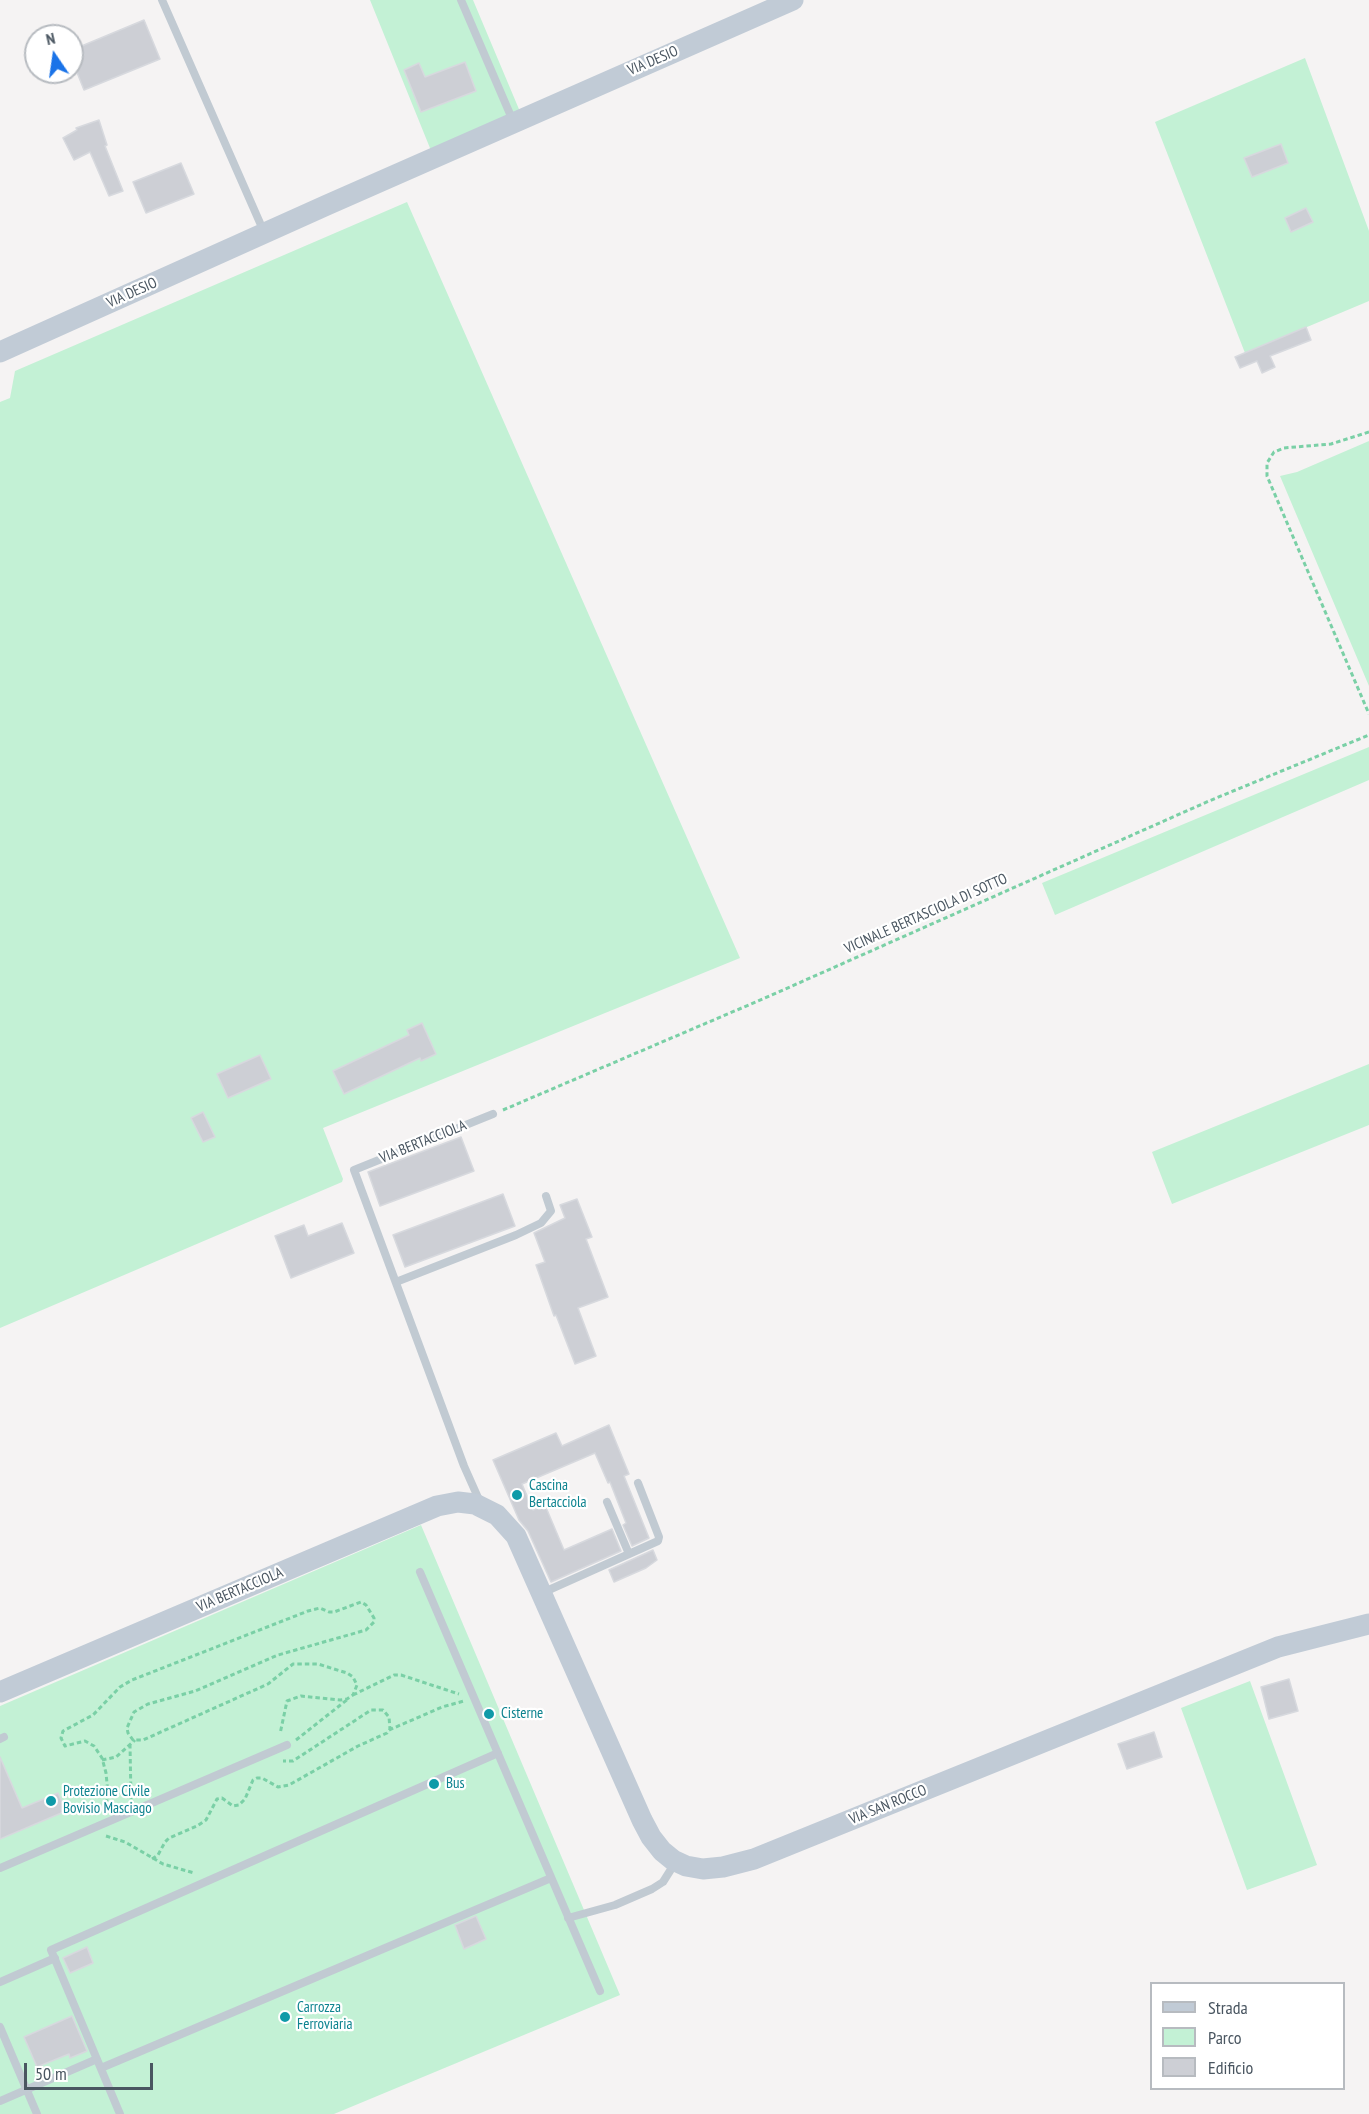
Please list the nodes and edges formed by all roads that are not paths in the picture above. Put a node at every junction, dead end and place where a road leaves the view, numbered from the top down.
1 (162, 0) edge
2 (461, 0) edge
3 (793, 0) edge
4 (513, 122) junction
5 (264, 233) junction
6 (0, 352) edge
7 (493, 1114) road end
8 (546, 1196) dead end
9 (396, 1282) junction
10 (638, 1483) dead end
11 (607, 1502) dead end
12 (482, 1507) junction
13 (629, 1554) junction
14 (420, 1572) dead end
15 (544, 1600) junction
16 (1369, 1624) edge
17 (0, 1692) edge
18 (287, 1745) road end
19 (498, 1754) junction
20 (676, 1862) junction
21 (0, 1868) edge
22 (551, 1878) junction
23 (568, 1918) junction
24 (55, 1958) junction
25 (0, 1982) edge
26 (600, 1991) dead end
27 (0, 2027) edge
28 (97, 2059) junction
29 (101, 2068) junction
30 (27, 2089) junction
31 (0, 2101) edge
32 (37, 2114) edge
33 (120, 2114) edge

1 - 5 lane
2 - 4 lane
3 - 4 street, VIA DESIO
4 - 5 street, VIA DESIO
5 - 6 street, VIA DESIO
7 - 9 lane, VIA BERTACCIOLA
8 - 9 lane
9 - 12 lane, VIA BERTACCIOLA
10 - 13 lane
11 - 13 lane
12 - 15 street, VIA BERTACCIOLA
12 - 17 street, VIA BERTACCIOLA
13 - 15 lane
14 - 19 lane
15 - 20 street
16 - 20 street, VIA SAN ROCCO
18 - 21 lane
19 - 22 lane
19 - 24 lane
20 - 23 lane
22 - 23 lane
22 - 29 lane
23 - 26 lane
24 - 25 lane
24 - 28 lane
27 - 30 lane
28 - 29 lane
28 - 30 lane
29 - 33 lane
30 - 31 lane
30 - 32 lane

